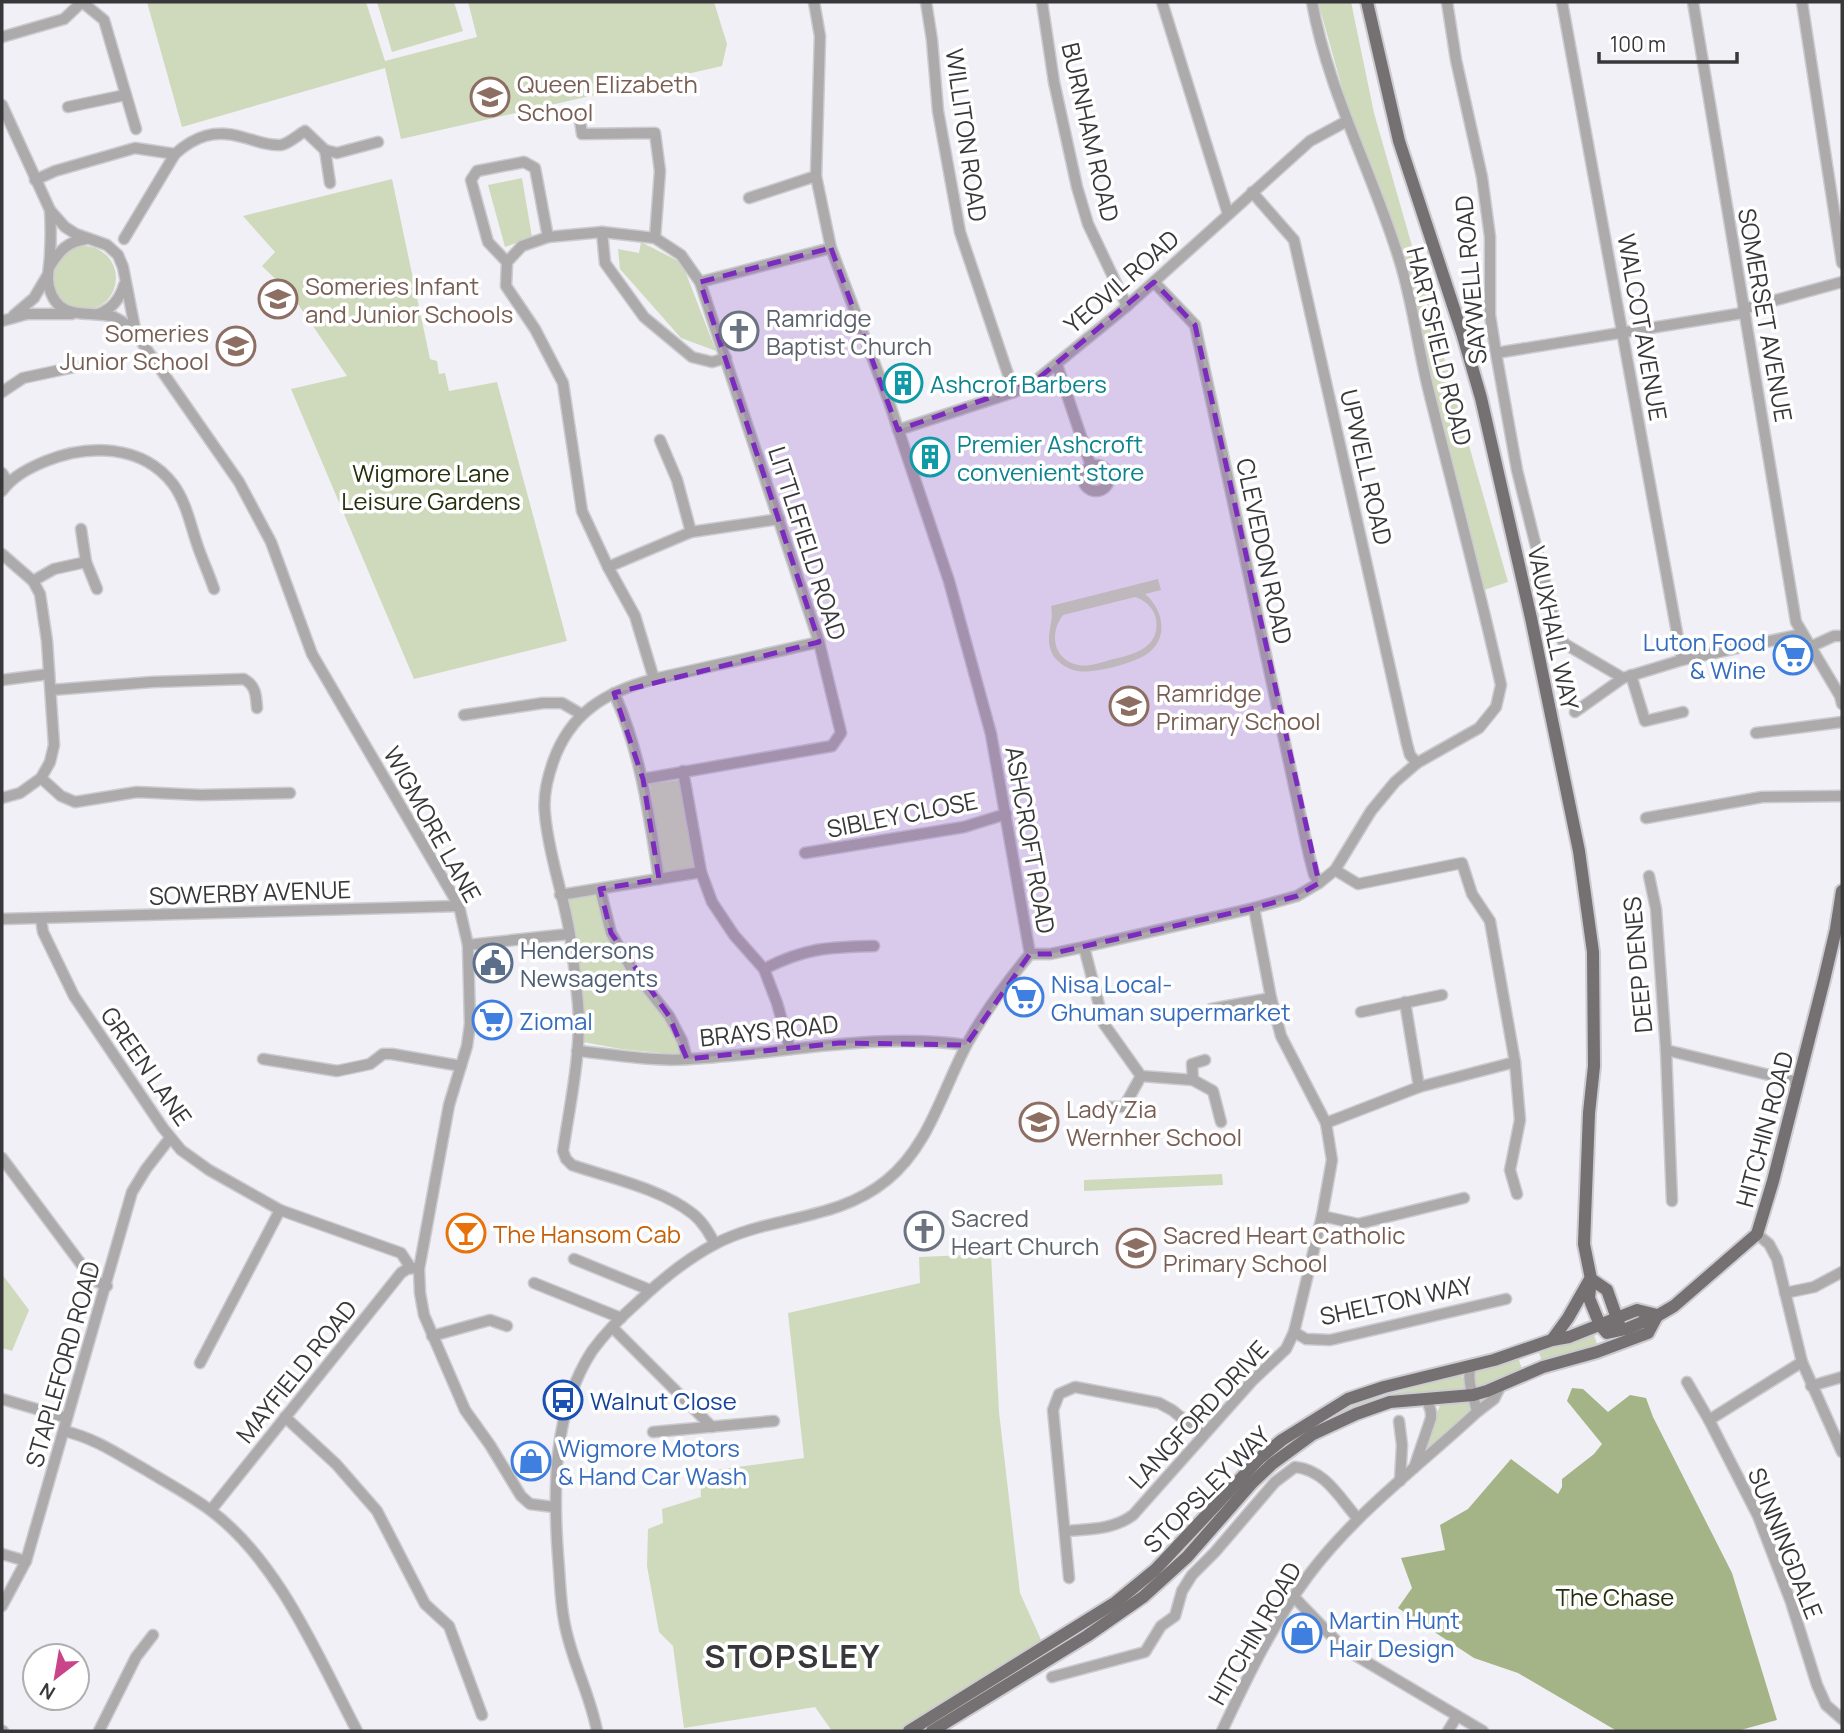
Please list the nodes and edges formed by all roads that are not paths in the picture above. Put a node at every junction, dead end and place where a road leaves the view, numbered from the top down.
1 (82, 2) edge
2 (814, 2) edge
3 (926, 2) edge
4 (1042, 2) edge
5 (1162, 2) edge
6 (1312, 2) edge
7 (1367, 2) edge
8 (1447, 2) edge
9 (1562, 2) edge
10 (1693, 2) edge
11 (1802, 2) edge
12 (2, 37) edge
13 (125, 95) junction
14 (2, 105) edge
15 (68, 107) dead end
16 (579, 114) dead end
17 (1347, 121) junction
18 (136, 129) dead end
19 (378, 142) dead end
20 (325, 150) junction
21 (175, 154) junction
22 (816, 176) junction
23 (35, 180) junction
24 (330, 183) dead end
25 (1252, 192) junction
26 (749, 198) dead end
27 (50, 210) junction
28 (1228, 214) junction
29 (601, 232) junction
30 (548, 237) junction
31 (655, 238) junction
32 (124, 239) dead end
33 (95, 240) junction
34 (831, 248) junction
35 (507, 262) junction
36 (1842, 263) edge
37 (49, 270) junction
38 (125, 281) junction
39 (700, 282) junction
40 (1154, 282) junction
41 (1842, 282) edge
42 (1127, 306) junction
43 (1743, 311) junction
44 (88, 315) junction
45 (6, 319) edge
46 (1622, 332) junction
47 (136, 334) junction
48 (1496, 354) junction
49 (726, 358) junction
50 (84, 365) dead end
51 (1057, 365) junction
52 (2, 392) edge
53 (1014, 392) junction
54 (898, 430) junction
55 (660, 440) dead end
56 (1091, 466) dead end
57 (2, 473) edge
58 (5, 486) edge
59 (779, 519) junction
60 (81, 529) dead end
61 (691, 532) junction
62 (2, 554) edge
63 (86, 562) junction
64 (608, 567) junction
65 (33, 581) junction
66 (97, 589) dead end
67 (214, 589) dead end
68 (1802, 634) junction
69 (1842, 636) edge
70 (819, 642) junction
71 (1810, 647) junction
72 (1682, 660) junction
73 (48, 674) junction
74 (1627, 676) junction
75 (654, 679) junction
76 (2, 680) edge
77 (51, 690) junction
78 (614, 693) junction
79 (1842, 704) edge
80 (257, 708) dead end
81 (1575, 712) dead end
82 (1683, 712) dead end
83 (464, 715) dead end
84 (581, 715) junction
85 (1842, 722) edge
86 (1756, 733) dead end
87 (1417, 763) junction
88 (683, 771) junction
89 (41, 778) junction
90 (643, 779) junction
91 (290, 793) dead end
92 (1842, 796) edge
93 (2, 798) edge
94 (1006, 814) junction
95 (1646, 818) dead end
96 (805, 853) dead end
97 (1335, 870) junction
98 (701, 872) junction
99 (1649, 876) dead end
100 (659, 879) junction
101 (1319, 883) junction
102 (600, 889) junction
103 (1842, 891) edge
104 (560, 895) junction
105 (459, 906) junction
106 (1841, 906) edge
107 (1254, 908) junction
108 (2, 919) edge
109 (41, 919) junction
110 (569, 934) junction
111 (468, 945) junction
112 (874, 946) dead end
113 (1084, 947) junction
114 (1030, 954) junction
115 (764, 970) junction
116 (1442, 995) dead end
117 (1271, 998) junction
118 (1405, 1002) junction
119 (1210, 1009) dead end
120 (1361, 1012) dead end
121 (966, 1045) junction
122 (790, 1048) junction
123 (1666, 1050) junction
124 (577, 1051) junction
125 (263, 1059) dead end
126 (687, 1059) junction
127 (1205, 1060) dead end
128 (1515, 1062) junction
129 (461, 1066) junction
130 (1141, 1076) junction
131 (1194, 1080) junction
132 (1798, 1082) junction
133 (1419, 1087) junction
134 (1103, 1107) dead end
135 (1221, 1122) dead end
136 (1326, 1123) junction
137 (170, 1138) junction
138 (2, 1158) edge
139 (1517, 1194) dead end
140 (1464, 1198) dead end
141 (1672, 1201) dead end
142 (281, 1210) junction
143 (1322, 1216) junction
144 (1757, 1234) junction
145 (715, 1244) junction
146 (574, 1259) dead end
147 (415, 1268) junction
148 (1842, 1272) edge
149 (1591, 1279) junction
150 (534, 1283) dead end
151 (107, 1286) junction
152 (650, 1290) junction
153 (1785, 1293) junction
154 (1506, 1299) dead end
155 (1657, 1316) junction
156 (621, 1318) junction
157 (1619, 1324) junction
158 (1600, 1325) junction
159 (506, 1326) dead end
160 (612, 1328) junction
161 (1294, 1332) junction
162 (432, 1336) junction
163 (1552, 1340) junction
164 (1608, 1348) junction
165 (1802, 1362) junction
166 (200, 1363) dead end
167 (1471, 1366) junction
168 (1842, 1377) edge
169 (1687, 1382) dead end
170 (1501, 1385) junction
171 (1811, 1386) junction
172 (1473, 1395) junction
173 (2, 1399) edge
174 (1427, 1399) junction
175 (1478, 1412) junction
176 (285, 1417) junction
177 (67, 1418) junction
178 (1709, 1420) junction
179 (774, 1421) dead end
180 (1399, 1421) dead end
181 (712, 1427) junction
182 (64, 1431) junction
183 (653, 1432) dead end
184 (1203, 1435) junction
185 (1842, 1452) edge
186 (1414, 1468) junction
187 (1400, 1481) junction
188 (554, 1507) junction
189 (211, 1510) junction
190 (1357, 1519) junction
191 (1065, 1531) junction
192 (2, 1554) edge
193 (26, 1561) junction
194 (1069, 1578) dead end
195 (1294, 1597) junction
196 (2, 1606) edge
197 (153, 1635) dead end
198 (1052, 1678) dead end
199 (482, 1715) dead end
200 (1457, 1716) junction
201 (1842, 1719) edge
202 (99, 1731) edge
203 (357, 1731) edge
204 (597, 1731) edge
205 (909, 1731) edge
206 (932, 1731) edge
207 (1222, 1731) edge
208 (1448, 1731) edge
209 (1483, 1731) edge

1 - 12 street
1 - 13 street
2 - 22 street, ASHCROFT ROAD
3 - 53 street, WILLITON ROAD
4 - 42 street, BURNHAM ROAD
5 - 28 street
6 - 17 street, HARTSFIELD ROAD
7 - 149 main road, VAUXHALL WAY
8 - 48 street, SAYWELL ROAD
9 - 46 street, WALCOT AVENUE
10 - 43 street, SOMERSET AVENUE
11 - 36 street
13 - 15 street
13 - 18 street
14 - 23 street, WIGMORE LANE
16 - 31 street
17 - 25 street, YEOVIL ROAD
17 - 87 street, HARTSFIELD ROAD
19 - 20 street
20 - 21 street
20 - 24 street
21 - 23 street
21 - 32 street
22 - 26 street
22 - 34 street, ASHCROFT ROAD
23 - 27 street, WIGMORE LANE
25 - 28 street, YEOVIL ROAD
25 - 87 street, UPWELL ROAD
27 - 33 street, WIGMORE LANE
27 - 37 street, WIGMORE LANE
28 - 40 street, YEOVIL ROAD
29 - 30 street, LITTLEFIELD ROAD
29 - 31 street, LITTLEFIELD ROAD
29 - 49 street
30 - 35 street, LITTLEFIELD ROAD
30 - 35 street
31 - 39 street, LITTLEFIELD ROAD
33 - 37 street
33 - 38 street, WIGMORE LANE
34 - 39 street
34 - 54 street, ASHCROFT ROAD
35 - 64 street
37 - 44 street, WIGMORE LANE
37 - 45 street
38 - 44 street
38 - 47 street, WIGMORE LANE
39 - 49 street, LITTLEFIELD ROAD
40 - 42 street, YEOVIL ROAD
40 - 101 street, CLEVEDON ROAD
41 - 43 street
42 - 51 street, YEOVIL ROAD
43 - 46 street
43 - 68 street, SOMERSET AVENUE
44 - 45 street
44 - 47 street, WIGMORE LANE
46 - 48 street
46 - 72 street, WALCOT AVENUE
47 - 105 street, WIGMORE LANE
48 - 74 street, SAYWELL ROAD
49 - 59 street, LITTLEFIELD ROAD
50 - 52 street
51 - 53 street, YEOVIL ROAD
51 - 56 street
53 - 54 street, YEOVIL ROAD
54 - 94 street, ASHCROFT ROAD
55 - 61 street
57 - 58 street
58 - 67 street
59 - 61 street
59 - 70 street, LITTLEFIELD ROAD
60 - 63 street
61 - 64 street
62 - 65 street
63 - 65 street
63 - 66 street
64 - 75 street
65 - 73 street
68 - 71 street, SOMERSET AVENUE
68 - 72 street
69 - 71 street
70 - 75 street
70 - 88 street, LITTLEFIELD ROAD
71 - 79 street, SOMERSET AVENUE
72 - 74 street
73 - 76 street
73 - 77 street
74 - 81 street
74 - 82 street
75 - 78 street
77 - 80 street
77 - 89 street
78 - 84 street
78 - 90 street
83 - 84 street
84 - 104 street
85 - 86 street
87 - 97 street
88 - 90 street, LITTLEFIELD ROAD
88 - 98 street
89 - 91 street
89 - 93 street
90 - 100 street
92 - 95 street
94 - 96 street, SIBLEY CLOSE
94 - 114 street, ASHCROFT ROAD
97 - 101 street
97 - 128 street
98 - 100 street
98 - 115 street
99 - 123 street, DEEP DENES
100 - 102 street
101 - 107 street
102 - 104 street
102 - 126 street
103 - 106 main road, HITCHIN ROAD
104 - 110 street
105 - 109 street, SOWERBY AVENUE
105 - 111 street, WIGMORE LANE
106 - 132 main road, HITCHIN ROAD
107 - 113 street
107 - 117 street, LANGFORD DRIVE
108 - 109 street, SOWERBY AVENUE
109 - 137 street, GREEN LANE
110 - 111 street
110 - 124 street
111 - 129 street, WIGMORE LANE
112 - 115 street
113 - 114 street
113 - 130 street
114 - 121 street, ASHCROFT ROAD
115 - 122 street
116 - 118 street
117 - 119 street
117 - 136 street, LANGFORD DRIVE
118 - 120 street
118 - 133 street
121 - 122 street, BRAYS ROAD
121 - 145 street, ASHCROFT ROAD
122 - 126 street, BRAYS ROAD
123 - 132 street, DEEP DENES
123 - 141 street, DEEP DENES
124 - 126 street, BRAYS ROAD
124 - 145 street
125 - 129 street
127 - 131 street
128 - 133 street
128 - 139 street
129 - 147 street, WIGMORE LANE
130 - 131 street
130 - 134 street
131 - 135 street
132 - 144 main road, HITCHIN ROAD
133 - 136 street
136 - 143 street, LANGFORD DRIVE
137 - 142 street, GREEN LANE
137 - 151 street, STAPLEFORD ROAD
138 - 151 street
140 - 143 street
142 - 147 street, GREEN LANE
142 - 166 street
143 - 161 street, LANGFORD DRIVE
144 - 153 street
144 - 155 main road, HITCHIN ROAD
145 - 152 street, ASHCROFT ROAD
146 - 152 street
147 - 162 street, WIGMORE LANE
147 - 176 street, MAYFIELD ROAD
148 - 153 street
149 - 157 main road, VAUXHALL WAY
149 - 158 main road, VAUXHALL WAY
149 - 163 main road
150 - 156 street
151 - 177 street, STAPLEFORD ROAD
152 - 156 street, ASHCROFT ROAD
153 - 165 street
154 - 161 street, SHELTON WAY
155 - 157 main road
155 - 164 main road, HITCHIN ROAD
156 - 160 street, ASHCROFT ROAD
157 - 158 main road
157 - 164 main road
158 - 163 main road, STOPSLEY WAY
159 - 162 street
160 - 181 street
160 - 188 street, ASHCROFT ROAD
161 - 184 street, LANGFORD DRIVE
162 - 188 street, WIGMORE LANE
163 - 167 main road, STOPSLEY WAY
164 - 170 main road, STOPSLEY WAY
165 - 171 street
165 - 178 street
167 - 172 street
167 - 205 main road, STOPSLEY WAY
168 - 171 street
169 - 178 street, SUNNINGDALE
170 - 172 main road, STOPSLEY WAY
170 - 175 street, HITCHIN ROAD
171 - 185 street
172 - 174 main road, STOPSLEY WAY
172 - 175 street
173 - 177 street
174 - 186 street, HITCHIN ROAD
174 - 206 main road, STOPSLEY WAY
175 - 186 street, HITCHIN ROAD
176 - 189 street, MAYFIELD ROAD
176 - 199 street
177 - 182 street, STAPLEFORD ROAD
178 - 201 street, SUNNINGDALE
179 - 181 street
180 - 187 street
181 - 183 street
182 - 189 street
182 - 193 street, STAPLEFORD ROAD
184 - 191 street, LANGFORD DRIVE
184 - 191 street
186 - 187 street, HITCHIN ROAD
187 - 190 street, HITCHIN ROAD
188 - 204 street, ASHCROFT ROAD
189 - 203 street
190 - 195 street, HITCHIN ROAD
190 - 198 street, STOPSLEY WAY
191 - 194 street
192 - 193 street
193 - 196 street, STAPLEFORD ROAD
195 - 200 street
195 - 207 street, HITCHIN ROAD
197 - 202 street
200 - 208 street
200 - 209 street

